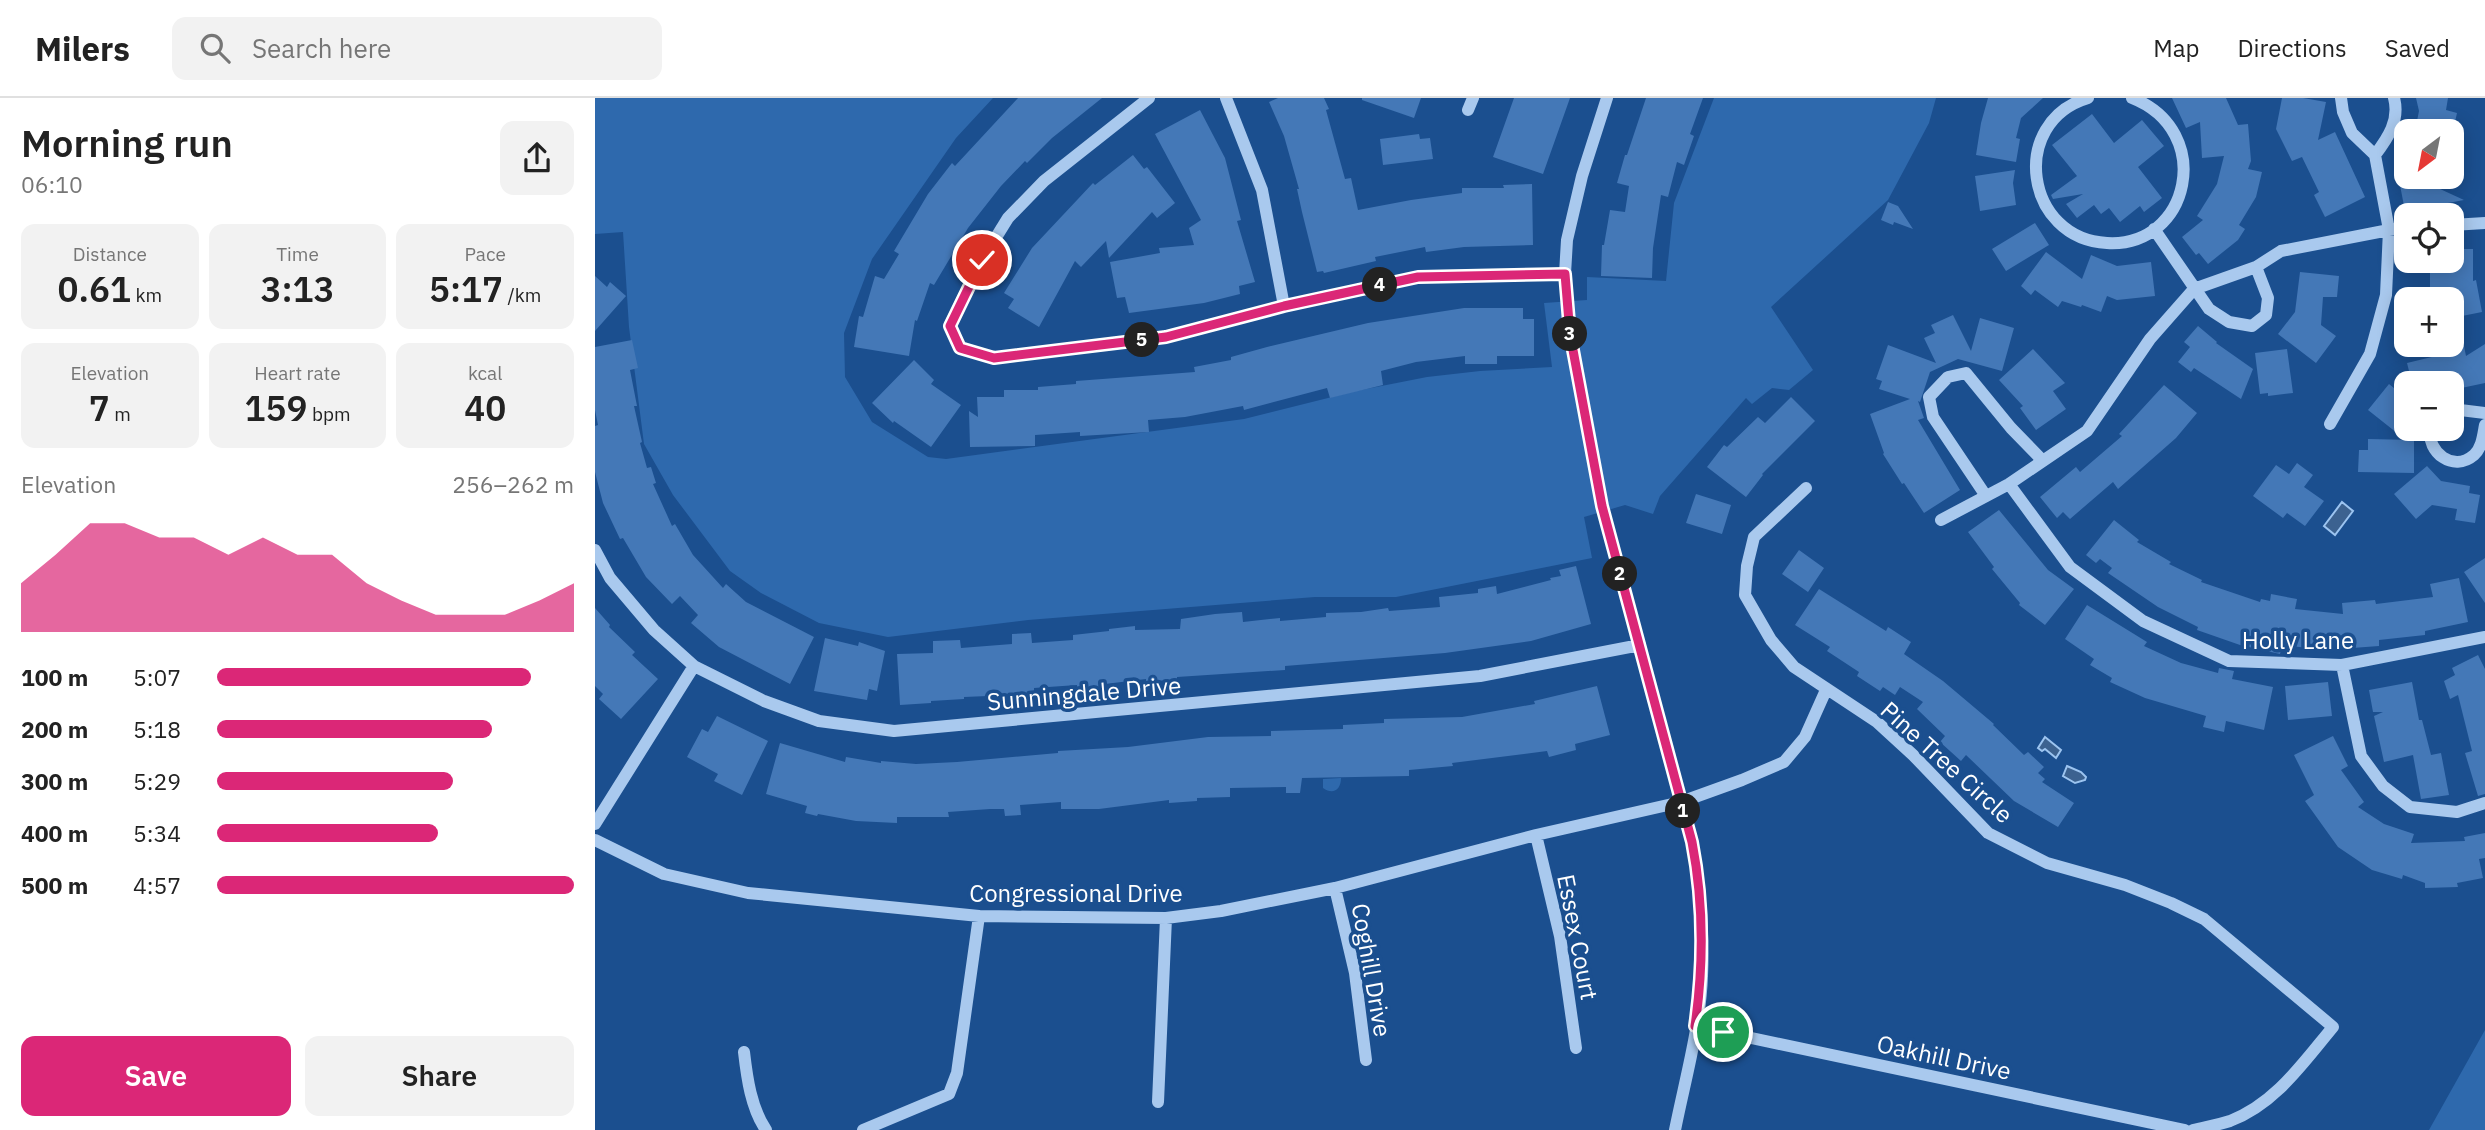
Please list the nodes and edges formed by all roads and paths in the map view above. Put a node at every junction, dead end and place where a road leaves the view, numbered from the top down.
1 (1149, 98) edge
2 (1226, 98) edge
3 (1607, 98) edge
4 (2088, 98) edge
5 (2132, 98) edge
6 (2341, 98) edge
7 (2394, 98) edge
8 (2375, 155) junction
9 (2485, 223) edge
10 (2464, 224) edge
11 (2154, 229) junction
12 (2394, 229) edge
13 (2389, 230) junction
14 (2256, 267) junction
15 (1565, 274) junction
16 (2195, 289) junction
17 (1284, 306) junction
18 (2464, 410) edge
19 (2485, 413) edge
20 (2330, 424) dead end
21 (2485, 425) edge
22 (2430, 441) edge
23 (2043, 461) junction
24 (2009, 484) junction
25 (1806, 488) dead end
26 (1986, 496) junction
27 (1941, 520) dead end
28 (595, 550) edge
29 (2485, 637) edge
30 (1640, 645) junction
31 (2341, 665) junction
32 (694, 666) junction
33 (1826, 690) junction
34 (1681, 802) junction
35 (2485, 803) edge
36 (595, 824) edge
37 (1536, 835) junction
38 (595, 840) edge
39 (1335, 888) junction
40 (979, 916) junction
41 (1167, 918) junction
42 (1695, 1026) junction
43 (1576, 1048) dead end
44 (744, 1052) dead end
45 (1366, 1060) dead end
46 (1158, 1102) dead end
47 (766, 1130) edge
48 (863, 1130) edge
49 (1675, 1130) edge
50 (2185, 1130) edge
51 (2193, 1130) edge

1 - 17 street
2 - 17 street
3 - 15 street
4 - 11 street
5 - 11 street
6 - 8 street
7 - 8 street
8 - 13 street
9 - 10 street
11 - 16 street
12 - 13 street
13 - 14 street
13 - 20 street
14 - 16 street
14 - 16 street
15 - 17 street
15 - 30 street
16 - 23 street
18 - 19 street
21 - 22 street
23 - 24 street
23 - 26 street
24 - 26 street
24 - 31 street, Holly Lane
25 - 33 street, Pine Tree Circle
26 - 27 street
28 - 32 street, Sunningdale Drive
29 - 31 street, Holly Lane
30 - 32 street, Sunningdale Drive
30 - 34 street
31 - 35 street
32 - 36 street
33 - 34 street, Congressional Drive
33 - 51 street, Pine Tree Circle
34 - 37 street, Congressional Drive
34 - 42 street
37 - 39 street, Congressional Drive
37 - 43 street, Essex Court
38 - 40 street, Congressional Drive
39 - 41 street, Congressional Drive
39 - 45 street, Coghill Drive
40 - 41 street, Congressional Drive
40 - 48 street
41 - 46 street
42 - 49 street
42 - 50 street, Oakhill Drive
44 - 47 street

